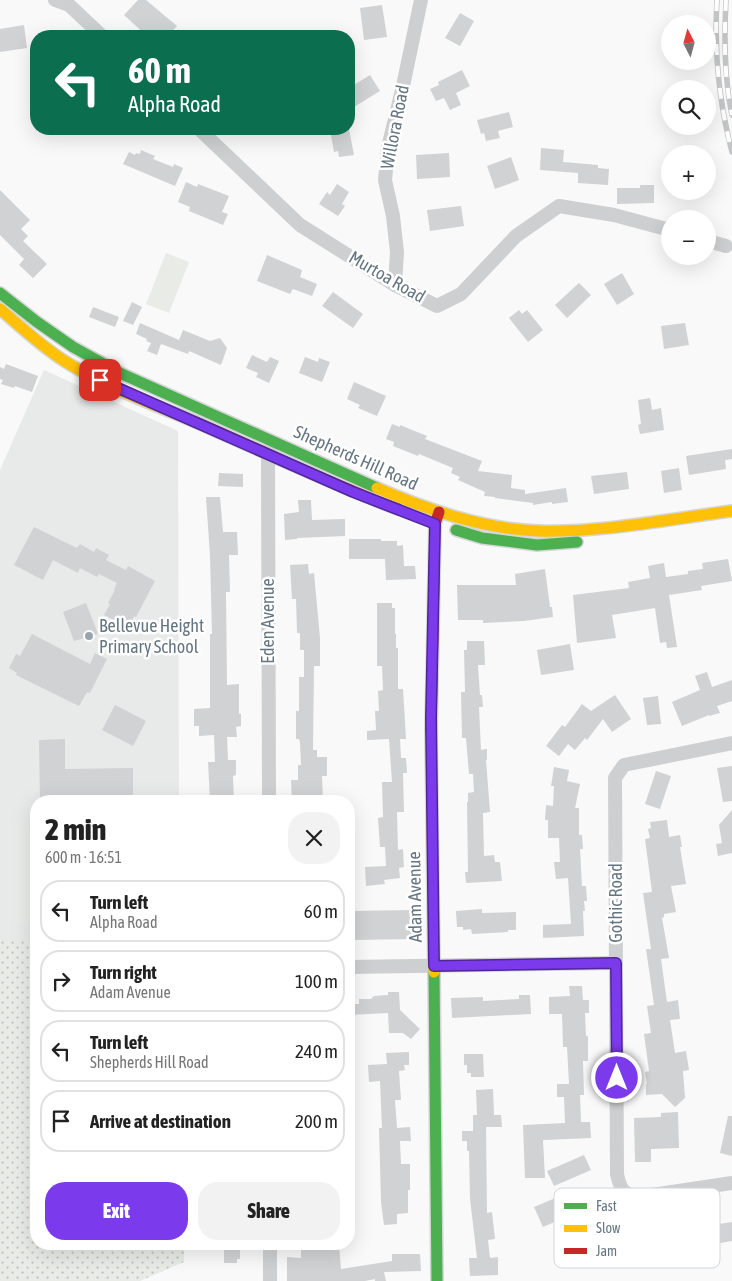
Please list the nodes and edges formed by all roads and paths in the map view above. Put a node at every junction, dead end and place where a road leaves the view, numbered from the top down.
1 (55, 0) edge
2 (421, 0) edge
3 (96, 30) edge
4 (205, 135) edge
5 (661, 228) edge
6 (716, 243) edge
7 (726, 246) dead end
8 (395, 285) junction
9 (0, 293) edge
10 (0, 309) edge
11 (271, 447) junction
12 (732, 511) edge
13 (439, 512) junction
14 (408, 513) dead end
15 (732, 521) edge
16 (431, 522) junction
17 (732, 743) edge
18 (268, 795) edge
19 (616, 963) junction
20 (434, 966) junction
21 (355, 967) edge
22 (732, 1183) edge
23 (621, 1188) edge
24 (699, 1188) edge
25 (270, 1250) edge
26 (270, 1281) edge
27 (437, 1281) edge

1 - 3 street
2 - 8 street, Willora Road
4 - 8 street, Murtoa Road
5 - 8 street, Murtoa Road
6 - 7 street
9 - 11 main road, Shepherds Hill Road
10 - 11 main road, Shepherds Hill Road
11 - 13 main road, Shepherds Hill Road
11 - 14 main road, Shepherds Hill Road
11 - 18 street, Eden Avenue
12 - 13 main road, Shepherds Hill Road
13 - 16 main road, Adam Avenue
15 - 16 main road
16 - 20 main road, Adam Avenue
17 - 19 street, Gothic Road
19 - 20 street
19 - 23 street, Gothic Road
20 - 21 street
20 - 27 main road, Adam Avenue
22 - 24 street, Gothic Road
25 - 26 street

